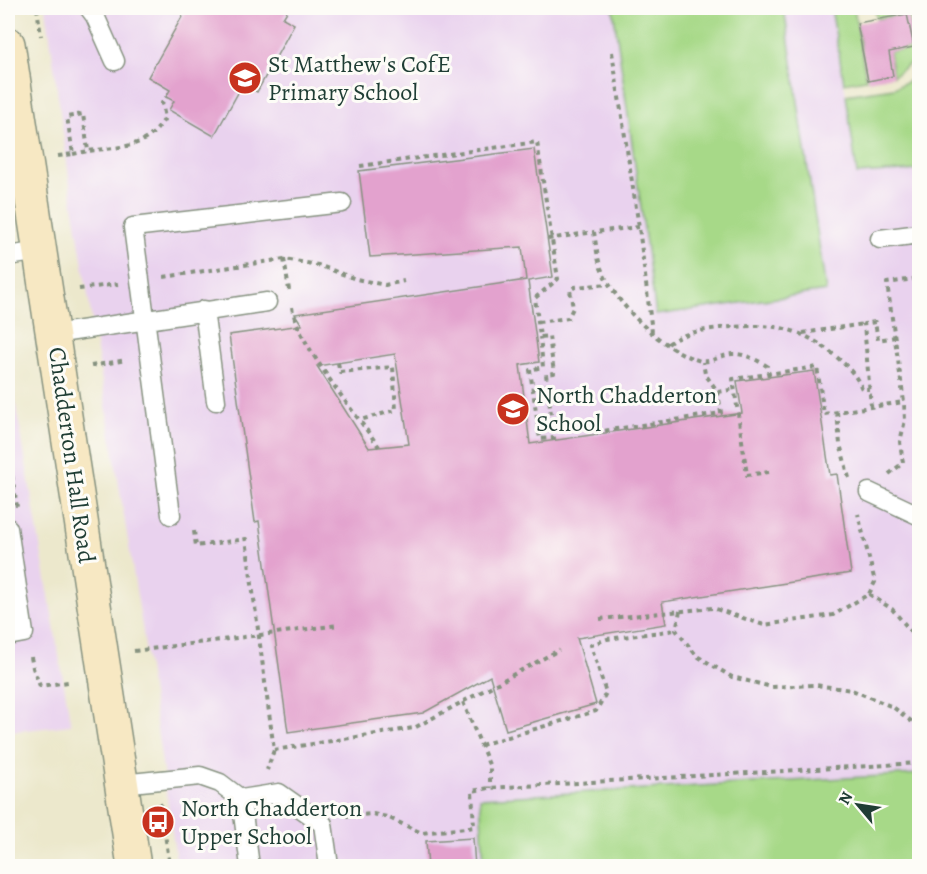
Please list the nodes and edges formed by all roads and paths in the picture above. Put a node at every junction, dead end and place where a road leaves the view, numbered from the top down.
1 (89, 8) edge
2 (8, 44) edge
3 (612, 52) dead end
4 (115, 61) dead end
5 (166, 97) dead end
6 (88, 151) junction
7 (73, 154) junction
8 (58, 156) dead end
9 (360, 166) dead end
10 (342, 203) dead end
11 (639, 226) junction
12 (594, 232) junction
13 (920, 234) edge
14 (548, 238) dead end
15 (880, 239) dead end
16 (40, 251) junction
17 (8, 256) edge
18 (284, 258) junction
19 (920, 278) edge
20 (156, 279) dead end
21 (404, 281) dead end
22 (121, 283) dead end
23 (609, 284) junction
24 (79, 289) dead end
25 (267, 302) dead end
26 (204, 310) junction
27 (144, 320) junction
28 (538, 322) junction
29 (864, 324) junction
30 (652, 333) junction
31 (802, 333) junction
32 (54, 334) junction
33 (540, 337) junction
34 (895, 337) junction
35 (668, 344) junction
36 (132, 360) dead end
37 (703, 362) junction
38 (338, 363) dead end
39 (92, 366) dead end
40 (768, 373) junction
41 (735, 389) junction
42 (869, 389) junction
43 (718, 392) junction
44 (216, 401) dead end
45 (904, 402) junction
46 (871, 407) junction
47 (837, 412) junction
48 (360, 420) junction
49 (596, 432) dead end
50 (379, 447) dead end
51 (900, 465) dead end
52 (770, 472) dead end
53 (851, 484) dead end
54 (862, 498) joint
55 (171, 515) dead end
56 (920, 516) edge
57 (8, 528) edge
58 (194, 531) dead end
59 (868, 594) junction
60 (680, 611) junction
61 (600, 619) dead end
62 (339, 625) dead end
63 (676, 630) junction
64 (260, 635) junction
65 (8, 636) edge
66 (920, 642) edge
67 (559, 650) dead end
68 (133, 651) dead end
69 (33, 668) dead end
70 (68, 682) dead end
71 (463, 702) junction
72 (920, 728) edge
73 (481, 745) junction
74 (274, 750) junction
75 (920, 763) edge
76 (269, 764) junction
77 (278, 768) dead end
78 (265, 777) dead end
79 (121, 784) junction
80 (490, 788) junction
81 (241, 799) junction
82 (344, 816) dead end
83 (134, 867) edge
84 (250, 867) edge
85 (329, 867) edge

1 - 4 lane
2 - 16 main road, Chadderton Hall Road
3 - 11 path
5 - 6 path
6 - 7 path
6 - 7 path
7 - 8 path
9 - 28 path
10 - 27 lane
11 - 12 path
11 - 30 path
12 - 14 path, bridge
12 - 23 path
13 - 15 lane
16 - 17 lane
16 - 32 main road, Chadderton Hall Road
18 - 20 path
18 - 21 path
18 - 48 path
19 - 34 path
22 - 24 path
23 - 28 path
23 - 30 path
25 - 26 lane
26 - 27 lane
26 - 44 lane
27 - 32 lane
27 - 55 lane
28 - 33 path
29 - 31 path
29 - 34 path
29 - 42 path
30 - 35 path
31 - 35 path
31 - 42 path
32 - 79 main road, Chadderton Hall Road
33 - 33 path
34 - 45 path
35 - 37 path
36 - 39 path
37 - 40 path
37 - 43 path
38 - 48 path
40 - 41 path
40 - 47 path
41 - 43 path
41 - 52 path
42 - 46 path
43 - 49 path
45 - 46 path
45 - 51 path
46 - 47 path
47 - 53 path
48 - 50 path
54 - 56 lane
54 - 59 path
57 - 65 lane
58 - 64 path
59 - 60 path
59 - 66 path
60 - 61 path
60 - 63 path
62 - 64 path
63 - 72 path
63 - 73 path
64 - 68 path
64 - 74 path
67 - 71 path
69 - 70 path
71 - 73 path
71 - 74 path
73 - 80 path
74 - 76 path
75 - 80 path
76 - 77 path
76 - 78 path
79 - 81 lane
79 - 83 main road, Chadderton Hall Road
80 - 82 path
81 - 84 lane
81 - 85 lane

